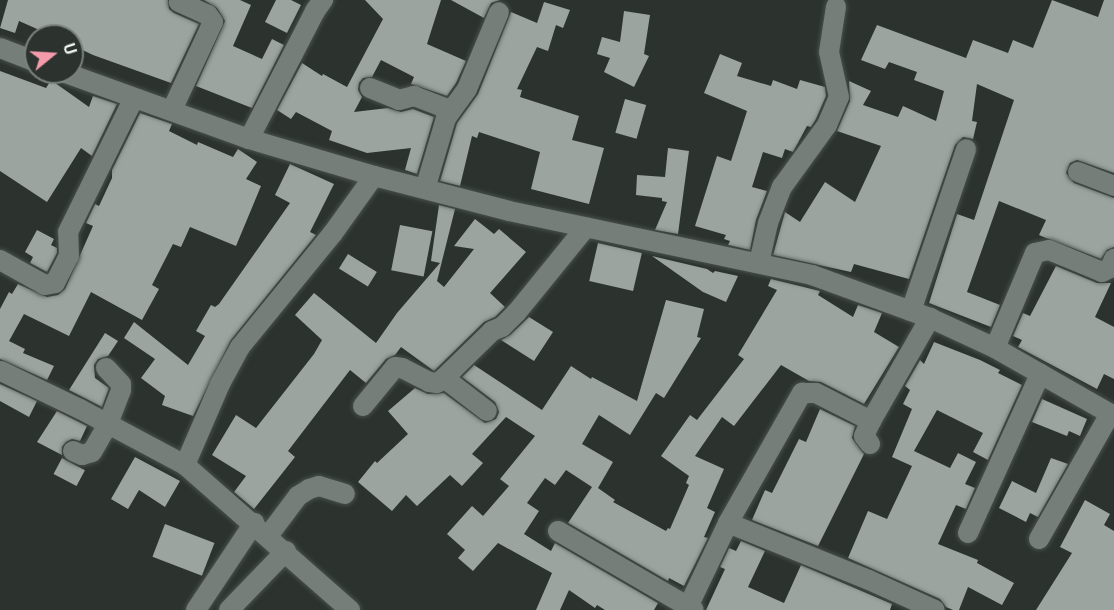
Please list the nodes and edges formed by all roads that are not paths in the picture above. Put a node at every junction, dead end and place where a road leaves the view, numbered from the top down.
1 (323, 0) edge
2 (179, 2) dead end
3 (836, 6) dead end
4 (499, 12) dead end
5 (0, 48) edge
6 (24, 57) edge
7 (84, 80) edge
8 (370, 88) dead end
9 (134, 99) junction
10 (172, 110) junction
11 (450, 110) junction
12 (249, 139) junction
13 (966, 149) dead end
14 (1078, 172) dead end
15 (374, 176) junction
16 (1114, 186) edge
17 (425, 189) junction
18 (586, 227) junction
19 (1114, 259) edge
20 (0, 260) edge
21 (759, 263) junction
22 (910, 311) junction
23 (930, 318) junction
24 (995, 348) junction
25 (106, 368) dead end
26 (1, 371) edge
27 (1040, 374) junction
28 (444, 378) junction
29 (363, 406) dead end
30 (487, 411) dead end
31 (1112, 415) edge
32 (871, 421) junction
33 (108, 424) junction
34 (870, 444) dead end
35 (73, 451) dead end
36 (185, 465) junction
37 (345, 494) dead end
38 (728, 523) junction
39 (261, 530) junction
40 (558, 531) dead end
41 (968, 533) dead end
42 (1039, 539) dead end
43 (286, 552) junction
44 (691, 608) edge
45 (196, 610) edge
46 (229, 610) edge
47 (350, 610) edge
48 (935, 610) edge

1 - 12 street
2 - 10 street
3 - 21 street
4 - 11 street
5 - 6 street
7 - 9 street
8 - 11 street
9 - 10 street
9 - 20 street
10 - 12 street
11 - 17 street
12 - 15 street
13 - 22 street
14 - 16 street
15 - 17 street
15 - 36 street
17 - 18 street
18 - 21 street
18 - 28 street
19 - 24 street
21 - 22 street
22 - 23 street
23 - 24 street
23 - 32 street
24 - 27 street
25 - 33 street
26 - 33 street
27 - 31 street
27 - 41 street
28 - 29 street
28 - 30 street
31 - 42 street
32 - 34 street
32 - 38 street
33 - 35 street
33 - 36 street
36 - 39 street
37 - 39 street
38 - 44 street
38 - 48 street
39 - 43 street
39 - 45 street
40 - 44 street
43 - 46 street
43 - 47 street

